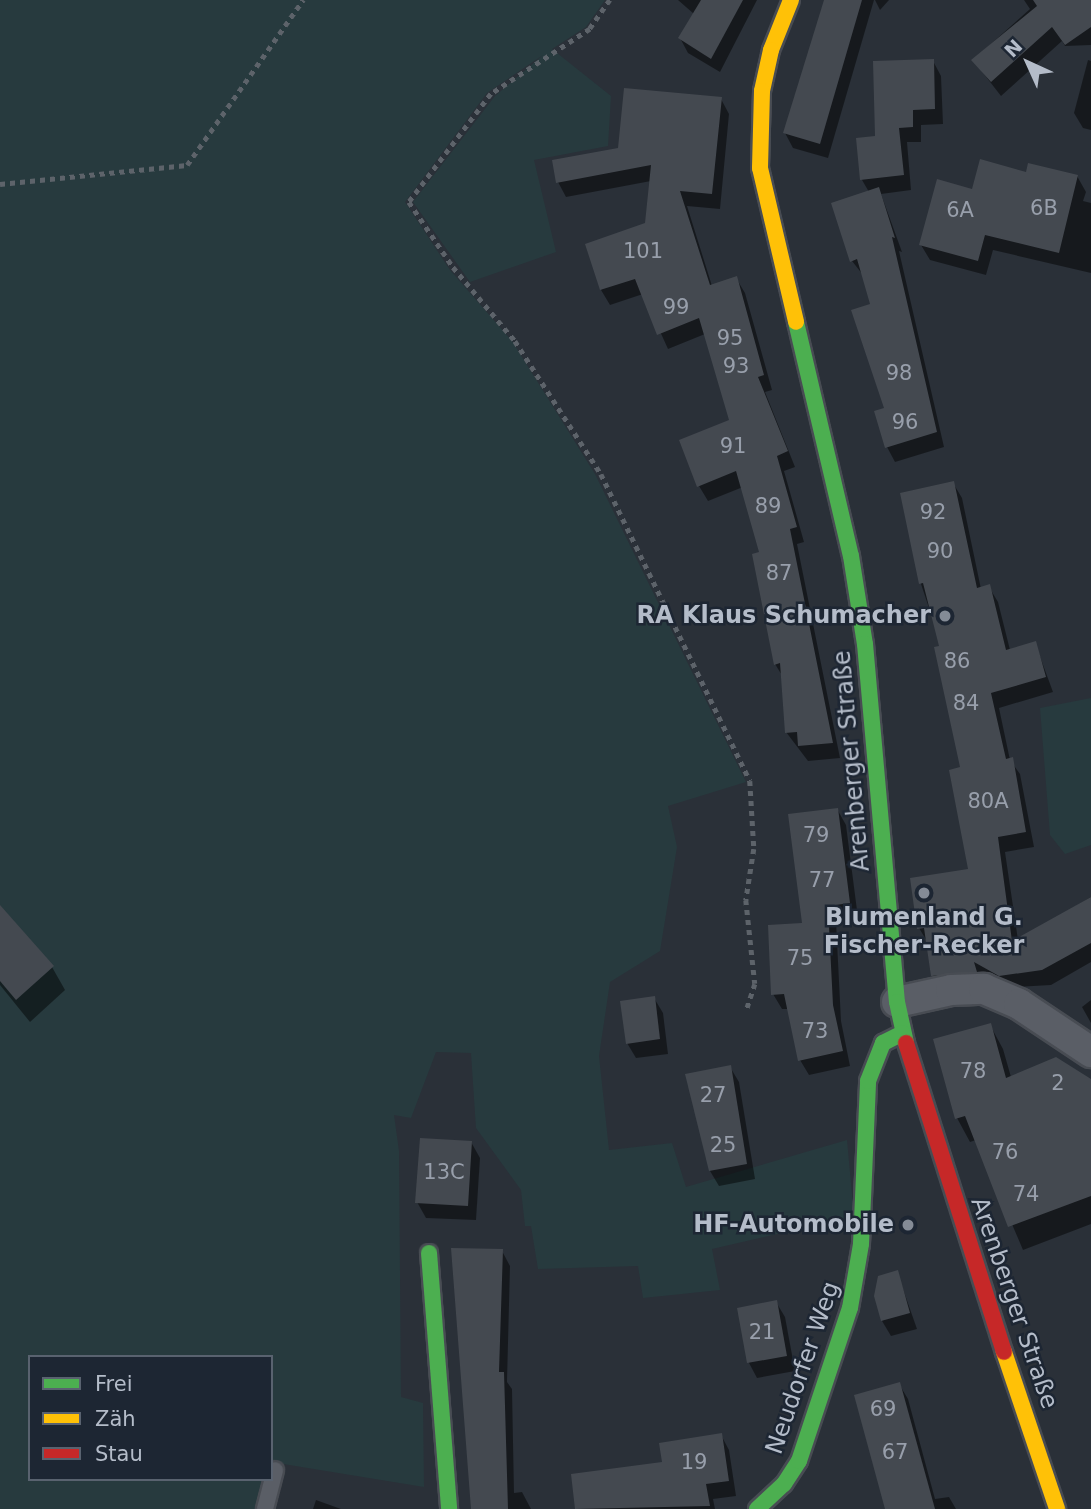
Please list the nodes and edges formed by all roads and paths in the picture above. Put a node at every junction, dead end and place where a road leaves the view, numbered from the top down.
1 (303, 0) edge
2 (610, 0) edge
3 (791, 0) edge
4 (0, 184) edge
5 (897, 1002) junction
6 (747, 1009) dead end
7 (903, 1033) junction
8 (1091, 1052) edge
9 (429, 1253) dead end
10 (275, 1470) dead end
11 (273, 1478) edge
12 (272, 1481) edge
13 (265, 1509) edge
14 (449, 1509) edge
15 (757, 1509) edge
16 (1057, 1509) edge

1 - 4 path
2 - 6 path
3 - 5 main road, Arenberger Straße
5 - 7 main road, Arenberger Straße
5 - 8 street
7 - 15 main road, Neudorfer Weg
7 - 16 main road, Arenberger Straße
9 - 14 main road
10 - 11 lane
12 - 13 lane

